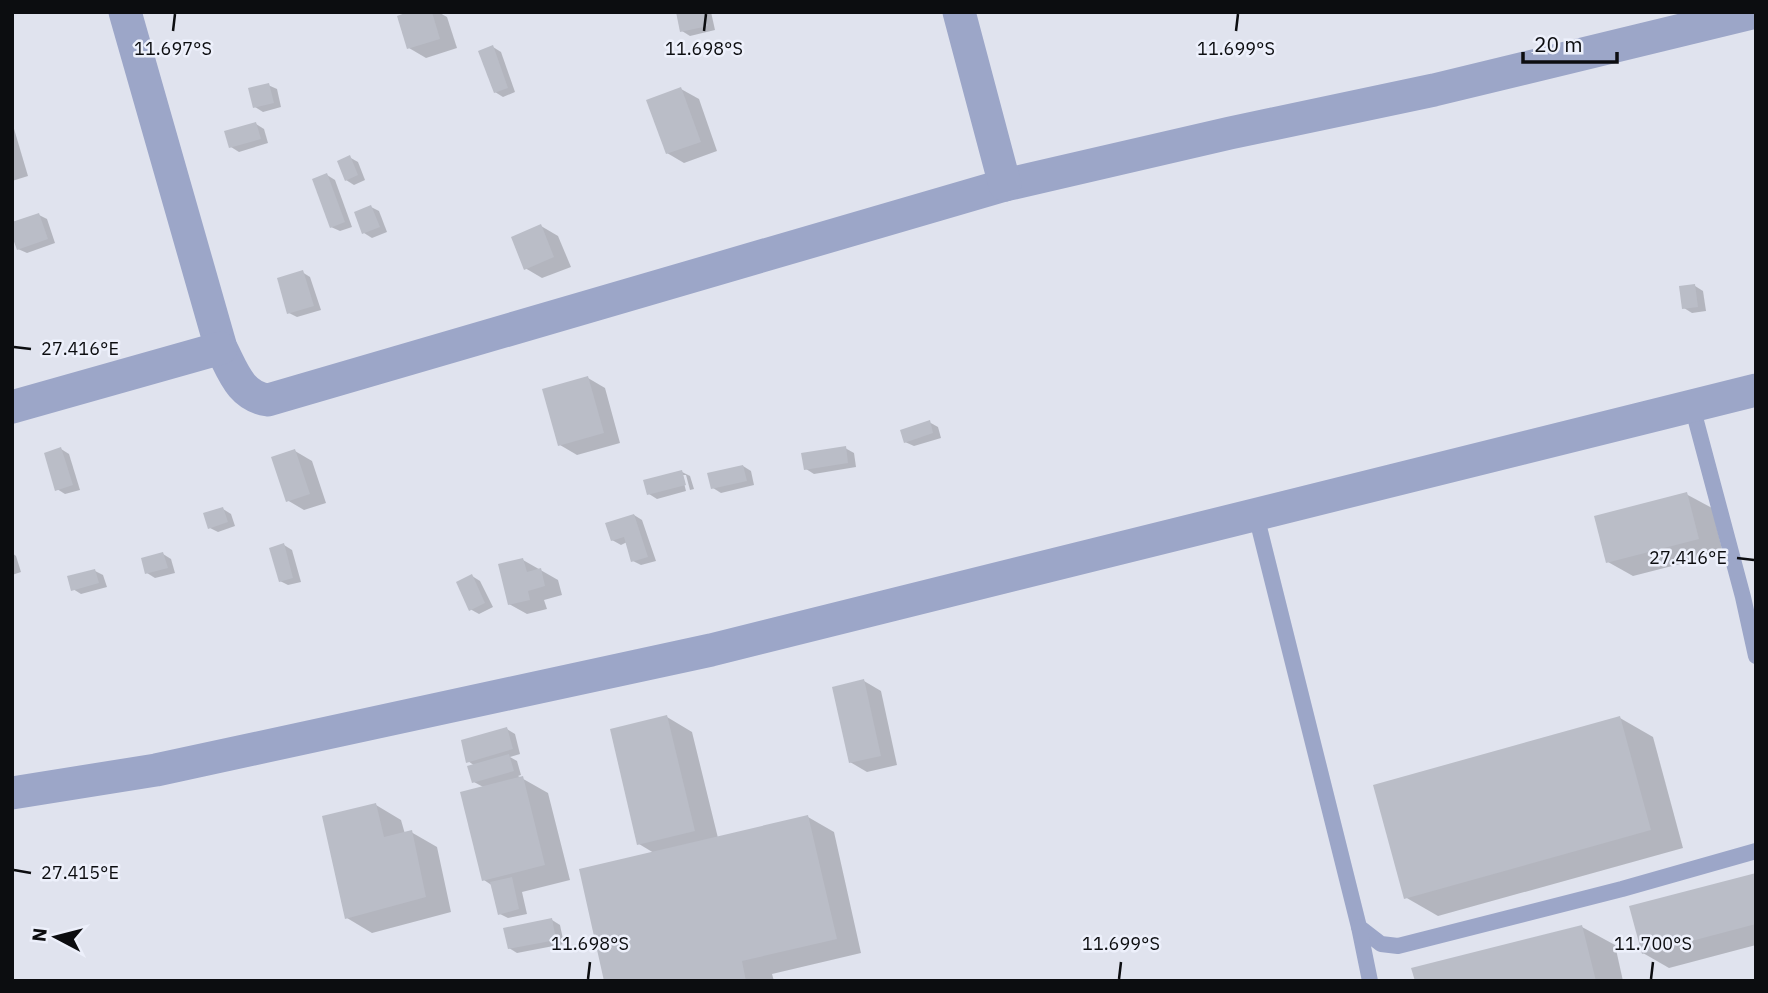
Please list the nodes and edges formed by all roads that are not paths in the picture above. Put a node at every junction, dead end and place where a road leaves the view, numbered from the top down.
1 (125, 12) edge
2 (959, 12) edge
3 (1756, 12) edge
4 (1005, 185) junction
5 (221, 348) junction
6 (1756, 390) edge
7 (1692, 406) junction
8 (12, 407) edge
9 (1256, 516) junction
10 (1756, 656) edge
11 (12, 793) edge
12 (1756, 851) edge
13 (1359, 927) junction
14 (1370, 981) edge

1 - 5 street
2 - 4 street
3 - 4 street
4 - 5 street
5 - 8 street
6 - 7 street
7 - 9 street
7 - 10 lane
9 - 11 street
9 - 13 lane
12 - 13 lane
13 - 14 lane

